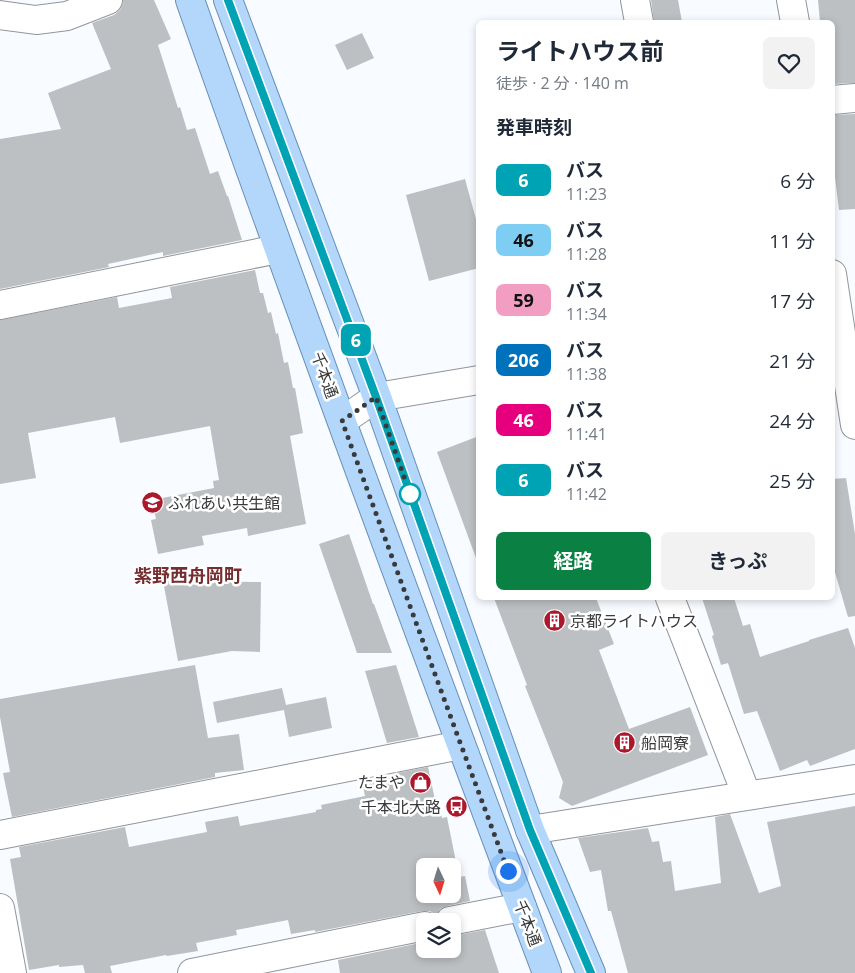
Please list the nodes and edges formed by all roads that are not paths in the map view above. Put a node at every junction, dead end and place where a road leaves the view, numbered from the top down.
1 (108, 0) edge
2 (190, 0) edge
3 (228, 0) edge
4 (635, 0) edge
5 (791, 0) edge
6 (0, 14) edge
7 (639, 20) edge
8 (795, 20) edge
9 (855, 98) edge
10 (835, 100) edge
11 (278, 249) junction
12 (835, 288) edge
13 (0, 305) edge
14 (842, 322) edge
15 (476, 380) edge
16 (376, 397) junction
17 (342, 421) junction
18 (855, 426) edge
19 (671, 600) edge
20 (461, 745) junction
21 (855, 779) edge
22 (747, 796) junction
23 (530, 830) junction
24 (0, 835) edge
25 (522, 907) junction
26 (0, 908) edge
27 (461, 919) edge
28 (416, 928) edge
29 (12, 973) edge
30 (192, 973) edge
31 (547, 973) edge
32 (591, 973) edge

1 - 6 street
2 - 11 main road, 千本通
3 - 16 main road
4 - 7 street
5 - 8 street
9 - 10 street
11 - 13 street
11 - 17 main road, 千本通
12 - 14 street
14 - 18 street
15 - 16 street
16 - 17 street
16 - 23 main road
17 - 20 main road, 千本通
19 - 22 street
20 - 24 street
20 - 25 main road, 千本通
21 - 22 street
22 - 23 street
23 - 32 main road
25 - 27 street
25 - 31 main road, 千本通
26 - 29 street
28 - 30 street

